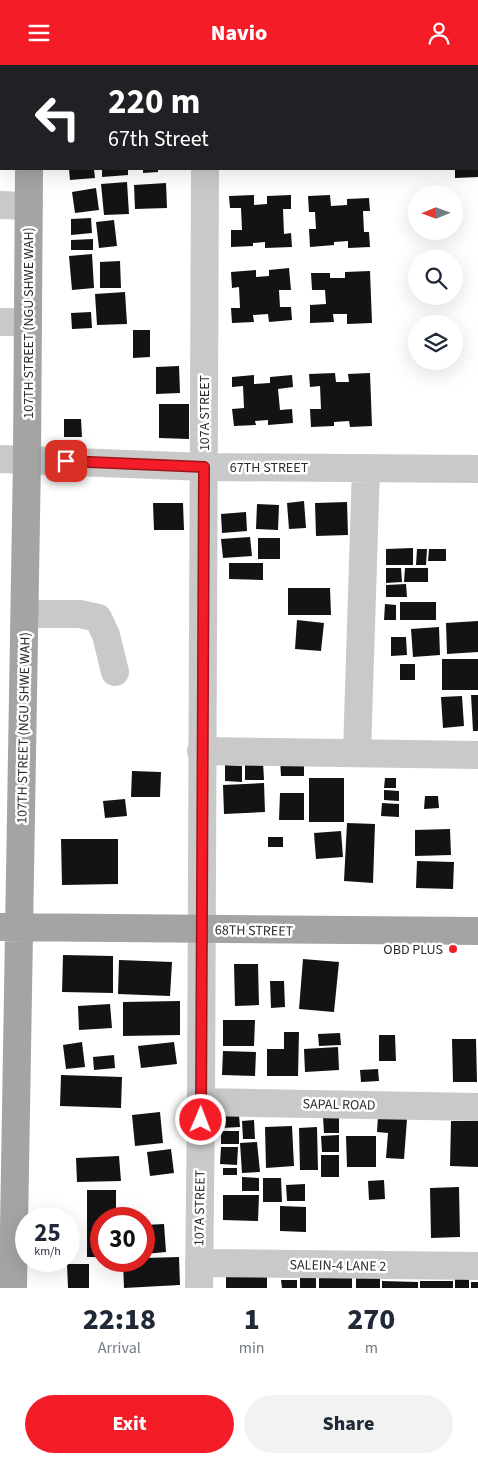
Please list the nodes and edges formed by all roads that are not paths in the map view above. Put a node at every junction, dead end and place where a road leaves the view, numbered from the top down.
1 (29, 170) edge
2 (205, 170) edge
3 (0, 205) edge
4 (29, 206) junction
5 (0, 322) edge
6 (28, 322) junction
7 (0, 459) edge
8 (27, 459) junction
9 (204, 467) junction
10 (366, 468) junction
11 (478, 469) edge
12 (25, 614) junction
13 (115, 672) dead end
14 (202, 751) junction
15 (357, 753) junction
16 (478, 755) edge
17 (10, 927) edge
18 (202, 929) junction
19 (478, 931) edge
20 (201, 1102) junction
21 (478, 1107) edge
22 (478, 1267) edge
23 (199, 1276) edge
24 (13, 1288) edge

1 - 4 main road, 107TH STREET (NGU SHWE WAH)
2 - 9 street, 107A STREET
3 - 4 street
4 - 6 main road, 107TH STREET (NGU SHWE WAH)
5 - 6 street
6 - 8 main road, 107TH STREET (NGU SHWE WAH)
7 - 8 street, 67TH STREET
8 - 9 street, 67TH STREET
8 - 12 main road, 107TH STREET (NGU SHWE WAH)
9 - 10 street, 67TH STREET
9 - 14 street, 107A STREET
10 - 11 street, 67TH STREET
10 - 15 street
12 - 13 street
12 - 17 main road, 107TH STREET (NGU SHWE WAH)
14 - 15 street
14 - 18 street, 107A STREET
15 - 16 street
17 - 18 main road, 68TH STREET
17 - 24 main road, 107TH STREET (NGU SHWE WAH)
18 - 19 main road, 68TH STREET
18 - 20 street, 107A STREET
20 - 21 street, SAPAL ROAD
20 - 23 street, 107A STREET
22 - 23 street, SALEIN-4 LANE 2

